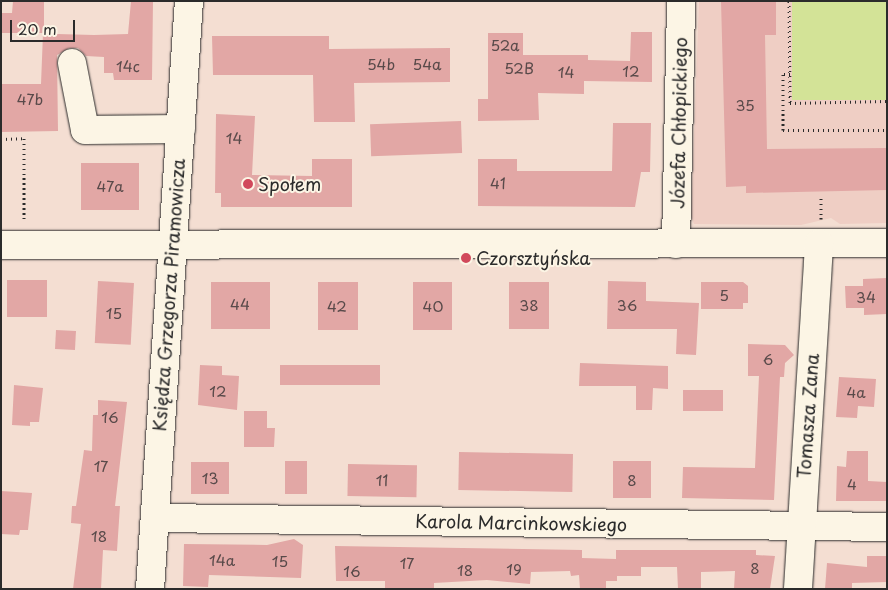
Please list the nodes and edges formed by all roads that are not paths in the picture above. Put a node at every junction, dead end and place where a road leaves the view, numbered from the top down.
1 (189, 1) edge
2 (682, 1) edge
3 (72, 63) dead end
4 (181, 129) junction
5 (887, 243) edge
6 (172, 244) junction
7 (676, 244) junction
8 (819, 244) junction
9 (12, 246) edge
10 (155, 518) junction
11 (801, 526) junction
12 (887, 527) edge
13 (150, 589) edge
14 (798, 589) edge

1 - 4 street, Księdza Grzegorza Piramowicza
2 - 7 street, Józefa Chłopickiego
3 - 4 street
4 - 6 street, Księdza Grzegorza Piramowicza
5 - 8 street
6 - 7 street
6 - 9 street
6 - 10 street, Księdza Grzegorza Piramowicza
7 - 8 street
8 - 11 street, Tomasza Zana
10 - 11 street, Karola Marcinkowskiego
10 - 13 street, Księdza Grzegorza Piramowicza
11 - 12 street, Karola Marcinkowskiego
11 - 14 street, Tomasza Zana

